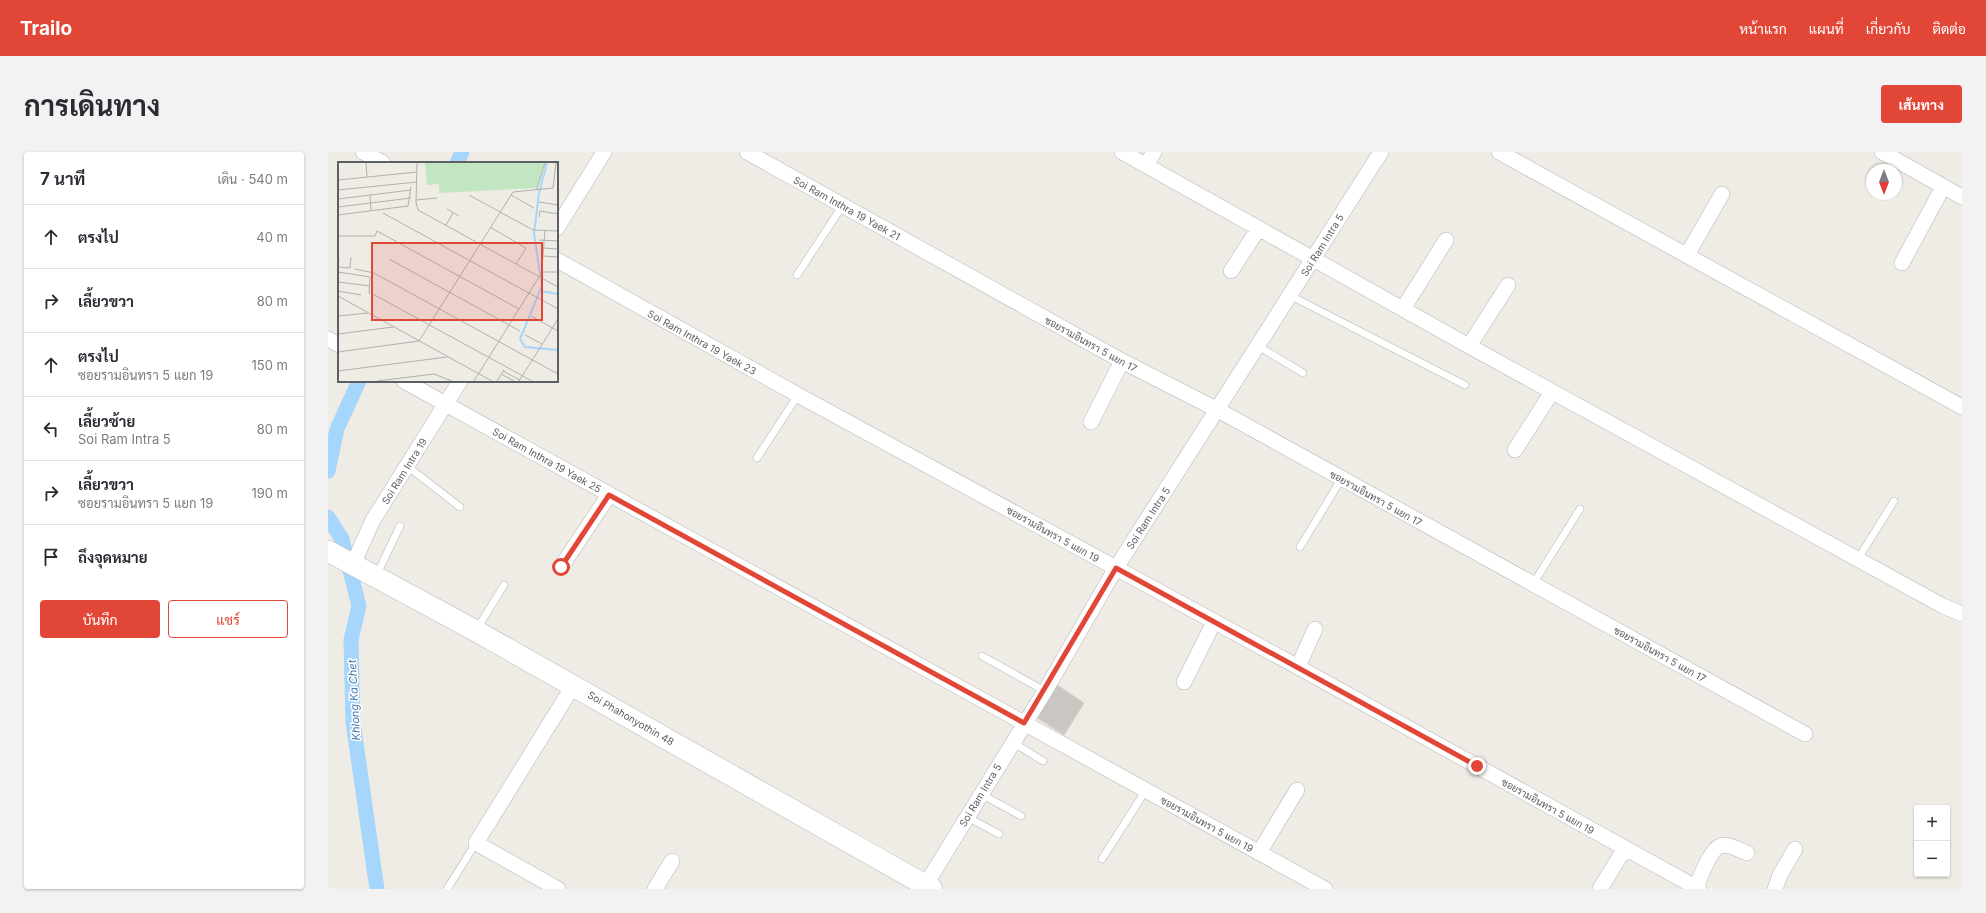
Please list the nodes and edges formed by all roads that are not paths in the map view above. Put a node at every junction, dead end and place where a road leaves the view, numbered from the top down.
1 (363, 152) edge
2 (604, 152) edge
3 (747, 152) edge
4 (1122, 152) edge
5 (1154, 152) edge
6 (1381, 152) edge
7 (1499, 152) edge
8 (1882, 152) edge
9 (380, 162) edge
10 (1146, 165) junction
11 (1943, 187) junction
12 (1722, 194) dead end
13 (1962, 197) edge
14 (843, 204) junction
15 (558, 226) edge
16 (1259, 228) junction
17 (1446, 240) dead end
18 (1687, 255) junction
19 (1313, 258) junction
20 (558, 261) edge
21 (1902, 263) dead end
22 (947, 264) joint
23 (1231, 271) dead end
24 (797, 275) dead end
25 (1508, 285) dead end
26 (1290, 296) junction
27 (1403, 309) junction
28 (328, 339) edge
29 (338, 344) edge
30 (1258, 346) junction
31 (1469, 346) junction
32 (1122, 361) junction
33 (1303, 373) dead end
34 (406, 382) edge
35 (459, 382) edge
36 (1465, 385) dead end
37 (1552, 392) junction
38 (798, 395) junction
39 (446, 403) junction
40 (1962, 407) edge
41 (1218, 410) junction
42 (1091, 422) dead end
43 (848, 423) joint
44 (1515, 450) dead end
45 (757, 458) dead end
46 (407, 466) junction
47 (1342, 478) junction
48 (609, 495) junction
49 (1894, 502) dead end
50 (460, 507) dead end
51 (1580, 510) dead end
52 (400, 526) dead end
53 (1300, 547) dead end
54 (329, 555) edge
55 (1858, 559) junction
56 (353, 564) junction
57 (561, 567) dead end
58 (1116, 568) junction
59 (754, 574) joint
60 (375, 576) junction
61 (1533, 584) junction
62 (504, 585) dead end
63 (1962, 614) edge
64 (1214, 622) junction
65 (1315, 629) dead end
66 (476, 631) junction
67 (982, 656) dead end
68 (1298, 666) junction
69 (1184, 682) dead end
70 (573, 686) junction
71 (1044, 691) junction
72 (1024, 723) junction
73 (1805, 734) dead end
74 (1012, 742) junction
75 (1043, 761) dead end
76 (1146, 790) junction
77 (1297, 790) dead end
78 (981, 794) junction
79 (1021, 816) dead end
80 (967, 818) junction
81 (999, 834) dead end
82 (476, 843) junction
83 (1625, 848) junction
84 (1796, 849) dead end
85 (1259, 853) junction
86 (1747, 853) dead end
87 (1102, 859) dead end
88 (672, 862) dead end
89 (927, 888) edge
90 (1698, 888) edge
91 (447, 889) edge
92 (558, 889) edge
93 (655, 889) edge
94 (1325, 889) edge
95 (1600, 889) edge
96 (1776, 889) edge

1 - 9 street
2 - 15 street
3 - 14 street, Soi Ram Inthra 19 Yaek 21
4 - 10 street
5 - 10 street
6 - 19 street, Soi Ram Intra 5
7 - 18 street
8 - 11 street
10 - 16 street
11 - 13 street
11 - 21 street
12 - 18 street
14 - 22 street, Soi Ram Inthra 19 Yaek 21
14 - 24 lane
16 - 19 street
16 - 23 street
17 - 27 street
18 - 40 street
19 - 26 street, Soi Ram Intra 5
19 - 27 street
20 - 38 street, Soi Ram Inthra 19 Yaek 23
22 - 32 street, ซอยรามอินทรา 5 แยก 17
25 - 31 street
26 - 30 street, Soi Ram Intra 5
26 - 36 lane
27 - 31 street
28 - 29 street
30 - 33 lane
30 - 41 street, Soi Ram Intra 5
31 - 37 street
32 - 41 street, ซอยรามอินทรา 5 แยก 17
32 - 42 street
34 - 39 street, Soi Ram Inthra 19 Yaek 25
35 - 39 street, Soi Ram Intra 19
37 - 44 street
37 - 55 street
38 - 43 street, Soi Ram Inthra 19 Yaek 23
38 - 45 lane
39 - 46 street, Soi Ram Intra 19
39 - 48 street, Soi Ram Inthra 19 Yaek 25
41 - 47 street, ซอยรามอินทรา 5 แยก 17
41 - 58 street, Soi Ram Intra 5
43 - 58 street, ซอยรามอินทรา 5 แยก 19
46 - 50 lane
46 - 56 street, Soi Ram Intra 19
47 - 53 lane
47 - 61 street, ซอยรามอินทรา 5 แยก 17
48 - 57 street
48 - 59 street, Soi Ram Inthra 19 Yaek 25
49 - 55 lane
51 - 61 lane
52 - 60 lane
54 - 56 street, Soi Phahonyothin 48
55 - 63 street
56 - 60 street, Soi Phahonyothin 48
58 - 64 street, ซอยรามอินทรา 5 แยก 19
58 - 71 street, Soi Ram Intra 5
59 - 72 street, ซอยรามอินทรา 5 แยก 19
60 - 66 street, Soi Phahonyothin 48
61 - 73 street, ซอยรามอินทรา 5 แยก 17
62 - 66 lane
64 - 68 street, ซอยรามอินทรา 5 แยก 19
64 - 69 street
65 - 68 street
66 - 70 street, Soi Phahonyothin 48
67 - 71 lane
68 - 83 street, ซอยรามอินทรา 5 แยก 19
70 - 82 street
70 - 89 street, Soi Phahonyothin 48
71 - 72 street, Soi Ram Intra 5
72 - 74 street, Soi Ram Intra 5
72 - 76 street, ซอยรามอินทรา 5 แยก 19
74 - 75 lane
74 - 78 street, Soi Ram Intra 5
76 - 85 street, ซอยรามอินทรา 5 แยก 19
76 - 87 lane
77 - 85 street
78 - 79 lane
78 - 80 street, Soi Ram Intra 5
80 - 81 lane
80 - 89 street, Soi Ram Intra 5
82 - 91 lane
82 - 92 street
83 - 90 street, ซอยรามอินทรา 5 แยก 19
83 - 95 street
84 - 96 street
85 - 94 street, ซอยรามอินทรา 5 แยก 19
86 - 90 street
88 - 93 street

